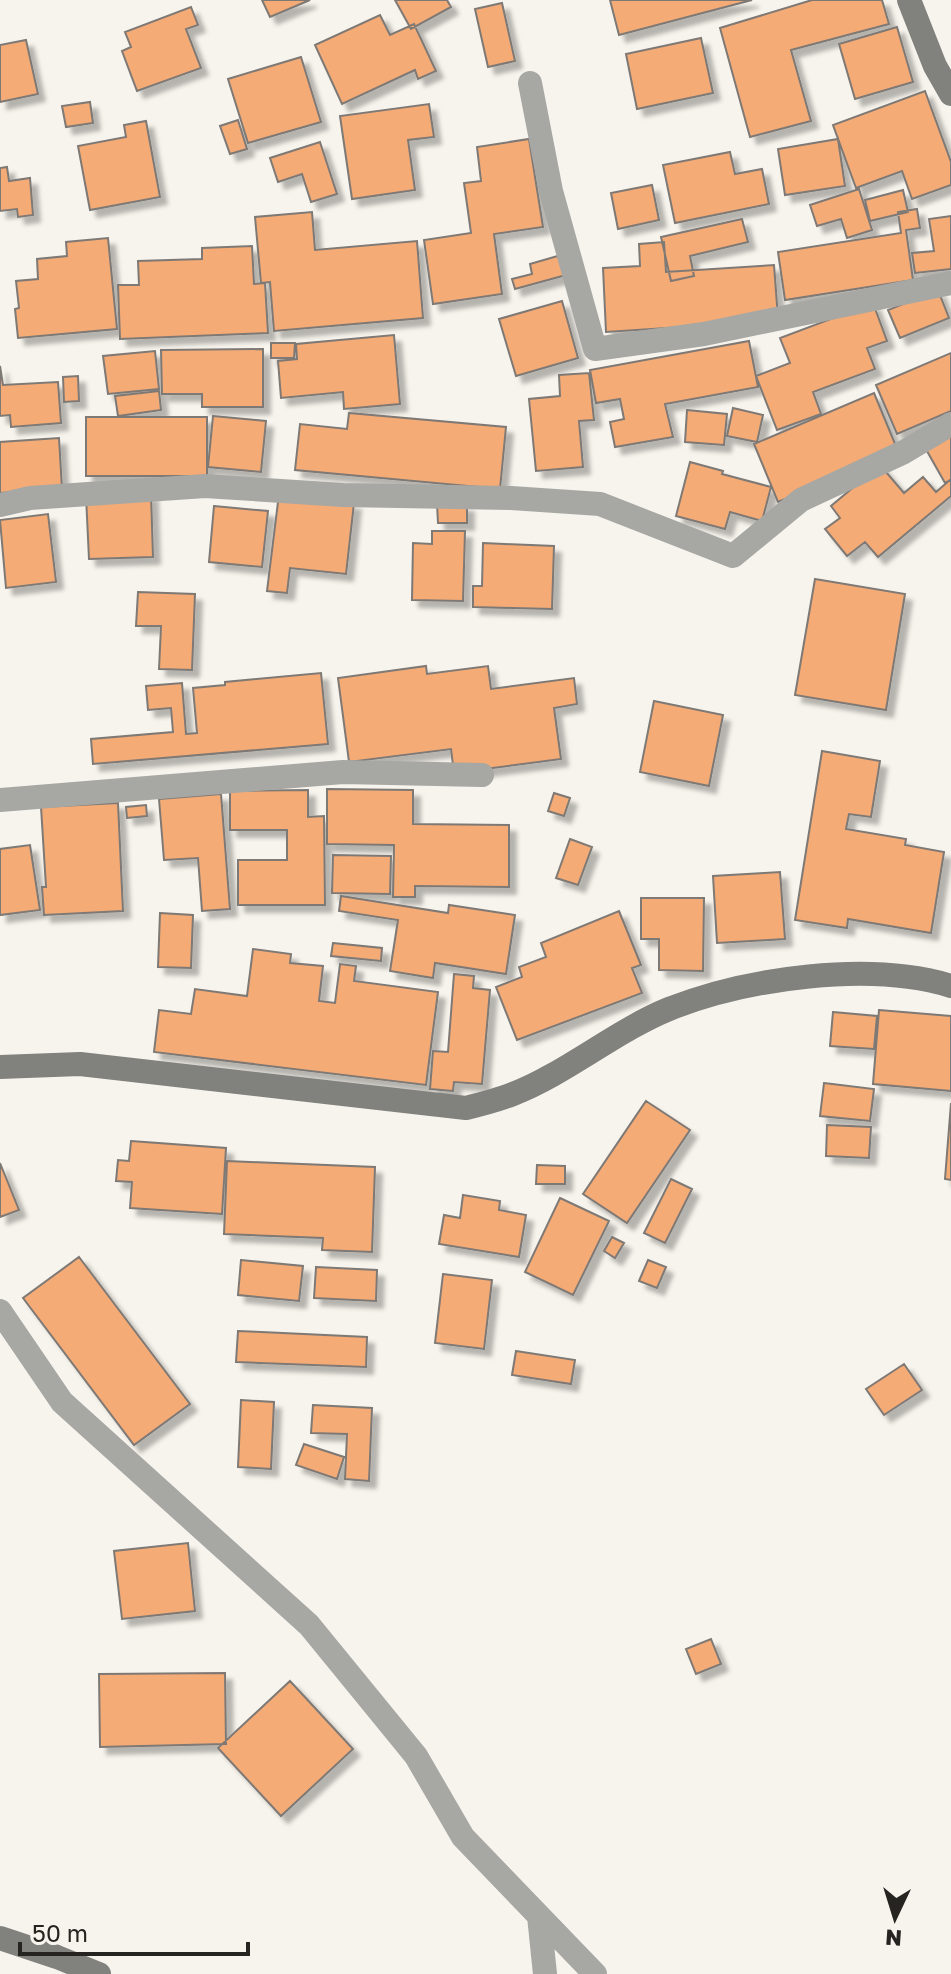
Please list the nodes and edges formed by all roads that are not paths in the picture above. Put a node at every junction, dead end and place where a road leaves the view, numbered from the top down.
1 (909, 0) edge
2 (530, 83) dead end
3 (951, 94) edge
4 (951, 283) edge
5 (951, 424) edge
6 (0, 505) edge
7 (482, 775) dead end
8 (0, 800) edge
9 (951, 986) edge
10 (0, 1067) edge
11 (0, 1311) edge
12 (539, 1916) junction
13 (0, 1938) edge
14 (99, 1974) edge
15 (545, 1974) edge
16 (595, 1974) edge

1 - 3 street
2 - 4 street
5 - 6 street
7 - 8 street
9 - 10 street
11 - 12 street
12 - 15 street
12 - 16 street
13 - 14 street

